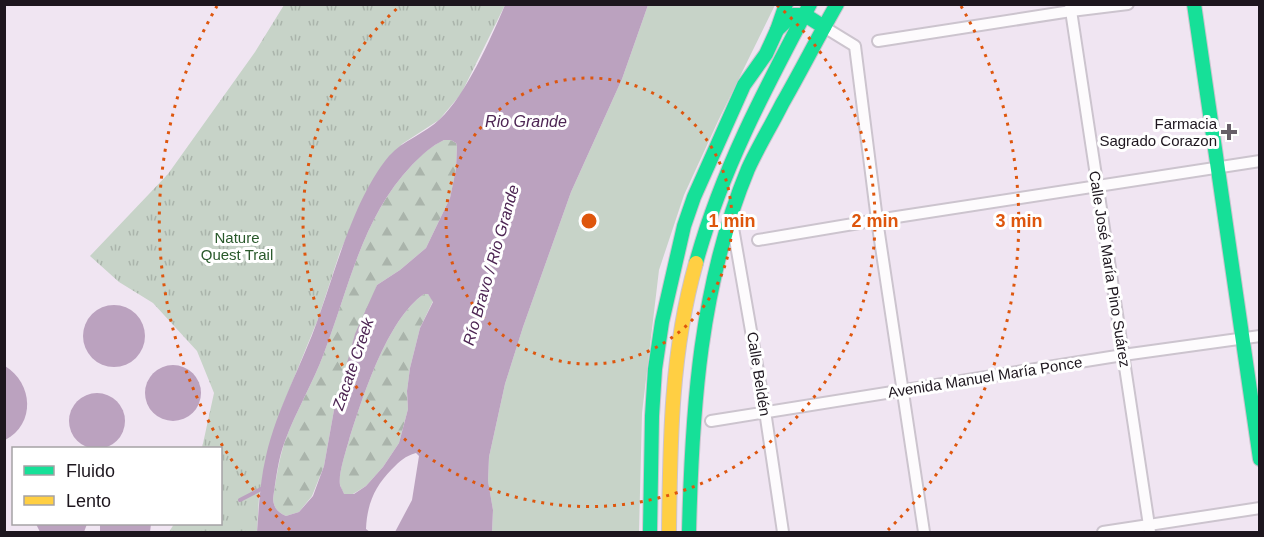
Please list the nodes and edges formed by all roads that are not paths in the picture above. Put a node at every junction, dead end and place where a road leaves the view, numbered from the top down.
1 (786, 4) edge
2 (837, 4) edge
3 (1128, 4) edge
4 (1194, 4) edge
5 (1070, 8) edge
6 (808, 10) edge
7 (824, 27) junction
8 (777, 30) junction
9 (878, 41) dead end
10 (1260, 161) edge
11 (1218, 168) junction
12 (1097, 186) junction
13 (731, 217) junction
14 (876, 219) junction
15 (758, 240) dead end
16 (1260, 336) edge
17 (1242, 339) junction
18 (1123, 355) junction
19 (903, 390) junction
20 (765, 411) junction
21 (711, 422) dead end
22 (1260, 459) edge
23 (1260, 508) edge
24 (1150, 529) edge
25 (650, 532) edge
26 (669, 532) edge
27 (689, 532) edge
28 (783, 532) edge
29 (924, 532) edge
30 (1103, 532) edge

1 - 8 main road
2 - 7 main road
3 - 5 street
4 - 11 main road
5 - 9 street
5 - 12 street, Calle José María Pino Suárez
6 - 7 main road
6 - 8 main road
6 - 26 main road
7 - 13 main road
7 - 14 street
8 - 25 main road
10 - 11 street
11 - 12 street
11 - 17 main road
12 - 14 street
12 - 18 street, Calle José María Pino Suárez
13 - 20 street, Calle Beldén
13 - 27 main road
14 - 15 street
14 - 19 street
16 - 17 street, Avenida Manuel María Ponce
17 - 18 street, Avenida Manuel María Ponce
17 - 22 main road
18 - 19 street, Avenida Manuel María Ponce
18 - 24 street, Calle José María Pino Suárez
19 - 20 street, Avenida Manuel María Ponce
19 - 29 street
20 - 21 street, Avenida Manuel María Ponce
20 - 28 street, Calle Beldén
23 - 24 street
24 - 30 street

